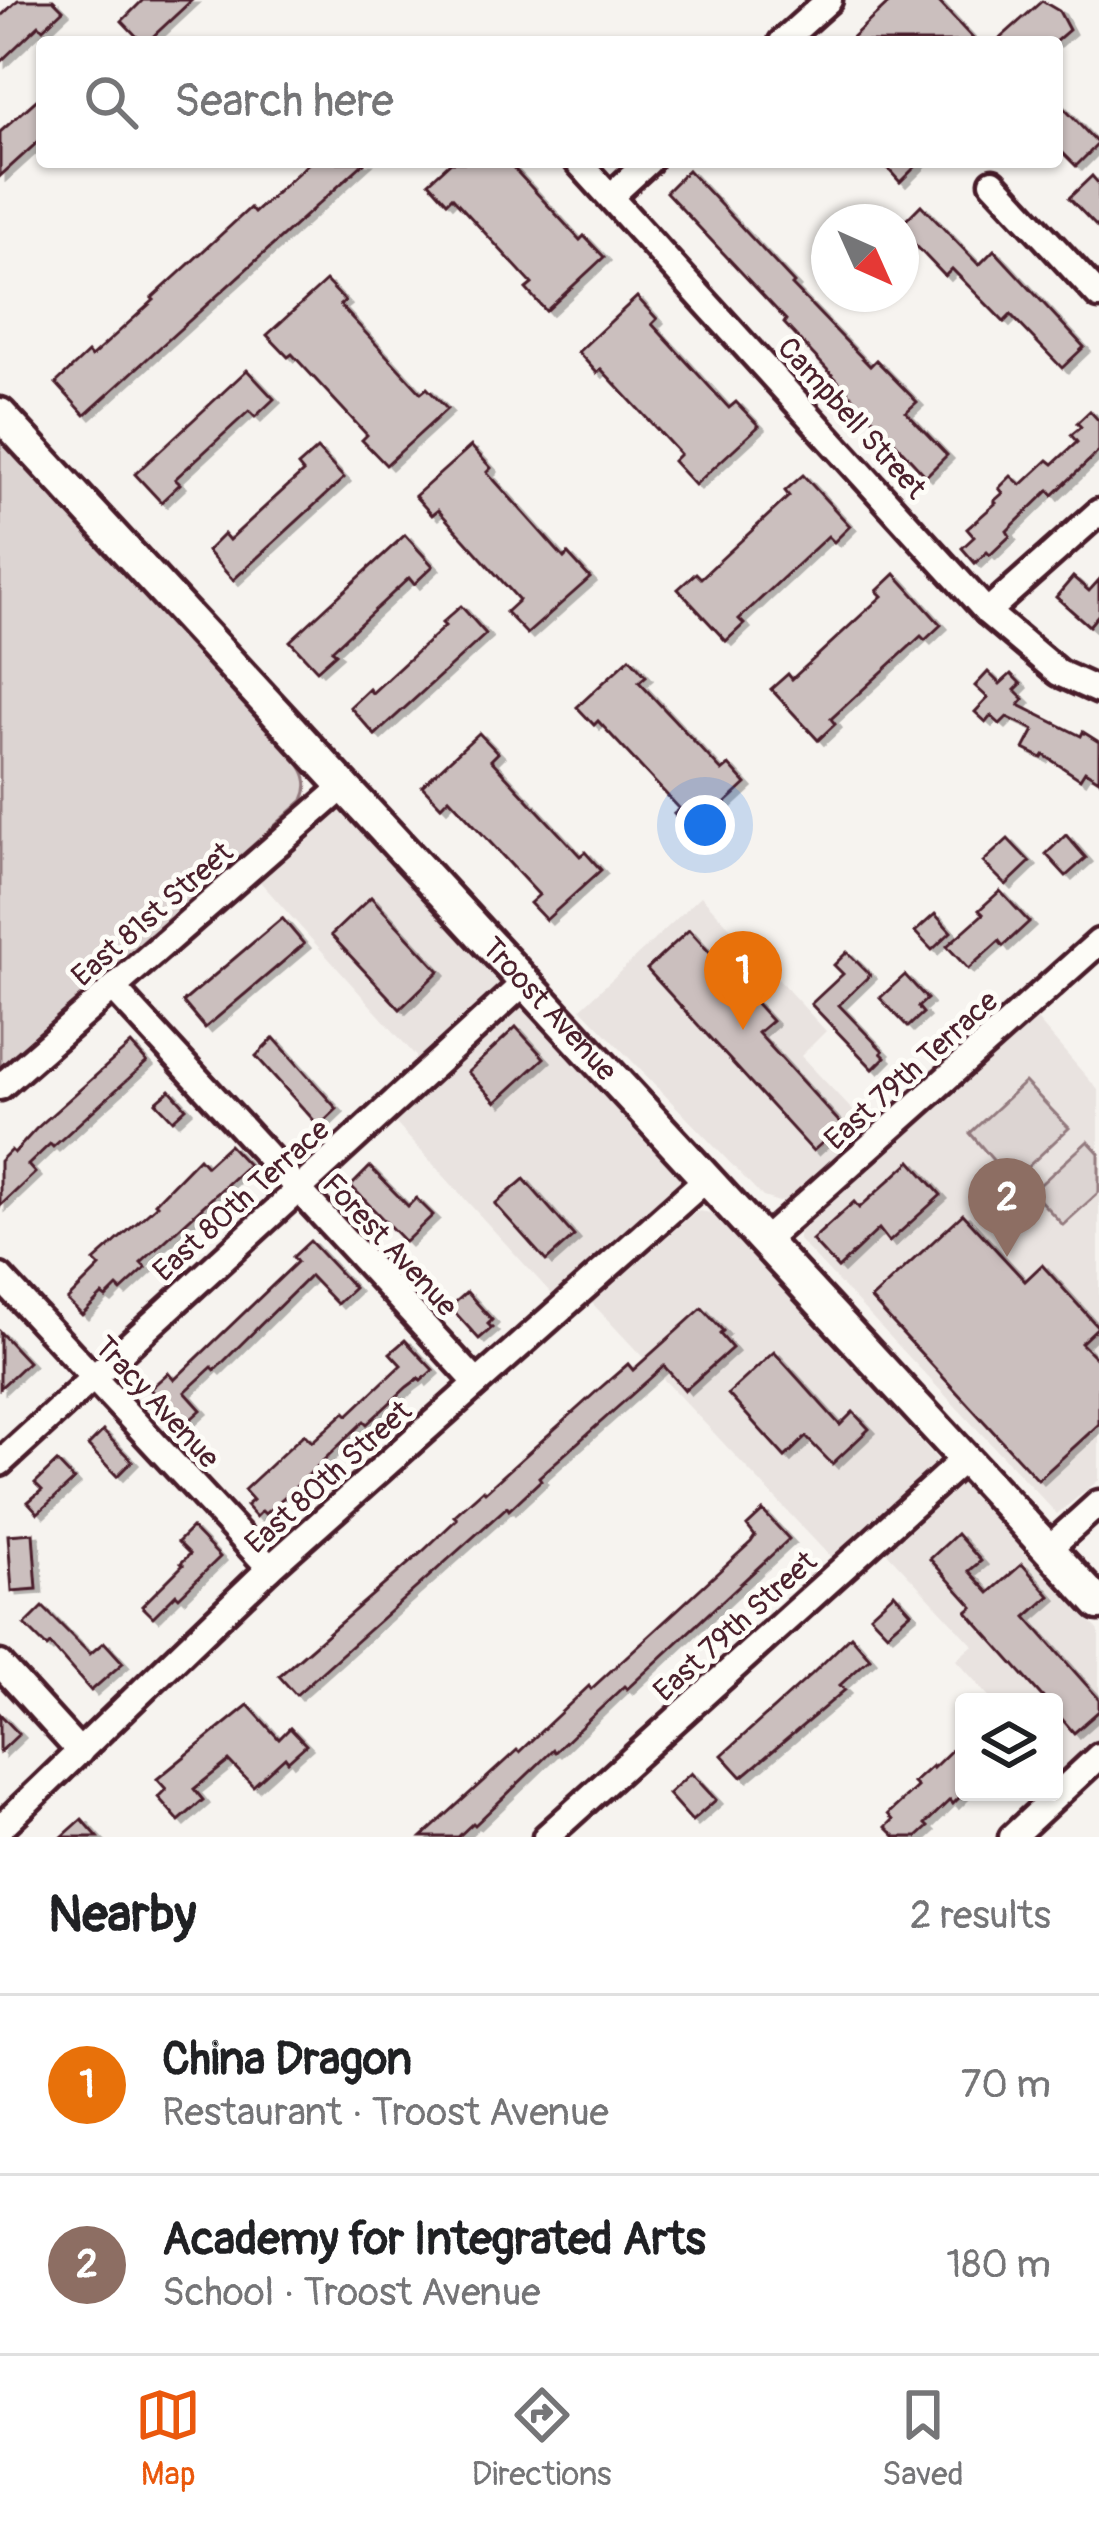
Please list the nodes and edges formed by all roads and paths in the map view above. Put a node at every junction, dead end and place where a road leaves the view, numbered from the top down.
1 (829, 0) edge
2 (789, 36) edge
3 (584, 168) edge
4 (641, 168) edge
5 (993, 182) dead end
6 (611, 196) junction
7 (1099, 296) edge
8 (0, 414) edge
9 (1099, 512) edge
10 (987, 611) junction
11 (1099, 692) edge
12 (343, 787) junction
13 (1099, 942) edge
14 (524, 983) junction
15 (113, 988) junction
16 (0, 1087) edge
17 (705, 1180) junction
18 (298, 1189) junction
19 (763, 1242) junction
20 (0, 1277) edge
21 (92, 1377) junction
22 (477, 1383) junction
23 (964, 1459) junction
24 (0, 1463) edge
25 (1099, 1503) edge
26 (1048, 1549) junction
27 (271, 1568) junction
28 (1099, 1604) edge
29 (0, 1664) edge
30 (80, 1752) junction
31 (1099, 1756) edge
32 (0, 1828) edge
33 (546, 1837) edge
34 (1012, 1837) edge

1 - 2 street
3 - 6 street, Campbell Street
4 - 6 street
5 - 7 street
6 - 10 street, Campbell Street
8 - 12 main road, Troost Avenue
9 - 10 street
10 - 11 street, Campbell Street
12 - 14 main road, Troost Avenue
12 - 15 street, East 81st Street
13 - 19 street, East 79th Terrace
14 - 17 main road, Troost Avenue
14 - 18 street, East 80th Terrace
15 - 16 street, East 81st Street
15 - 18 street, Forest Avenue
17 - 19 main road, Troost Avenue
17 - 22 street, East 80th Street
18 - 21 street, East 80th Terrace
18 - 22 street, Forest Avenue
19 - 23 main road, Troost Avenue
20 - 21 street, Tracy Avenue
21 - 24 street, East 80th Terrace
21 - 27 street, Tracy Avenue
22 - 27 street, East 80th Street
23 - 26 main road, Troost Avenue
23 - 33 street, East 79th Street
25 - 26 street
26 - 28 main road, Troost Avenue
27 - 30 street, East 80th Street
29 - 30 street
30 - 32 street, East 80th Street
31 - 34 street

